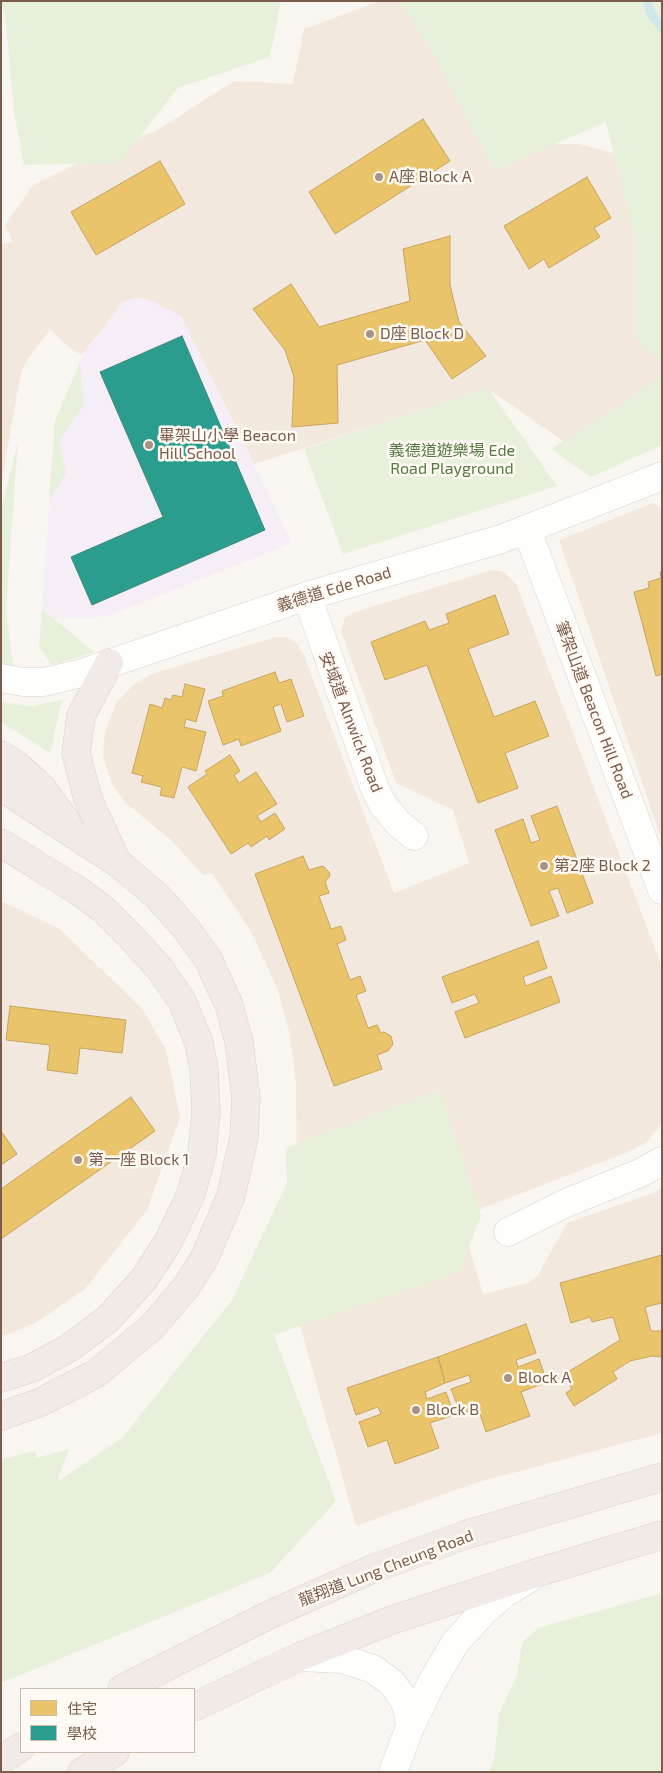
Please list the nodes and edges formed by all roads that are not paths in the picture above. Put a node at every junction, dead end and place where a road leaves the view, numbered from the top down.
1 (662, 476) edge
2 (527, 530) junction
3 (306, 596) junction
4 (109, 663) junction
5 (1, 678) edge
6 (1, 755) edge
7 (1, 787) edge
8 (75, 834) junction
9 (414, 836) dead end
10 (1, 843) edge
11 (118, 863) junction
12 (662, 890) edge
13 (662, 1161) edge
14 (508, 1232) dead end
15 (1, 1378) edge
16 (1, 1416) edge
17 (662, 1478) edge
18 (662, 1535) edge
19 (539, 1572) junction
20 (299, 1657) junction
21 (124, 1688) edge
22 (195, 1707) edge
23 (410, 1727) junction
24 (20, 1748) edge
25 (113, 1753) edge
26 (1, 1760) edge
27 (82, 1772) edge
28 (393, 1772) edge

1 - 2 street, 義德道 Ede Road
2 - 3 street, 義德道 Ede Road
2 - 12 street, 筆架山道 Beacon Hill Road
3 - 4 street, 義德道 Ede Road
3 - 9 street, 安域道 Alnwick Road
4 - 5 street, 義德道 Ede Road
4 - 11 highway
6 - 8 highway
7 - 8 highway
8 - 11 highway
10 - 15 highway
11 - 16 highway
13 - 14 street
17 - 21 highway, 龍翔道 Lung Cheung Road
18 - 19 highway
19 - 20 highway
19 - 23 street
20 - 22 highway
20 - 23 street
23 - 28 street
24 - 26 highway
25 - 27 highway

